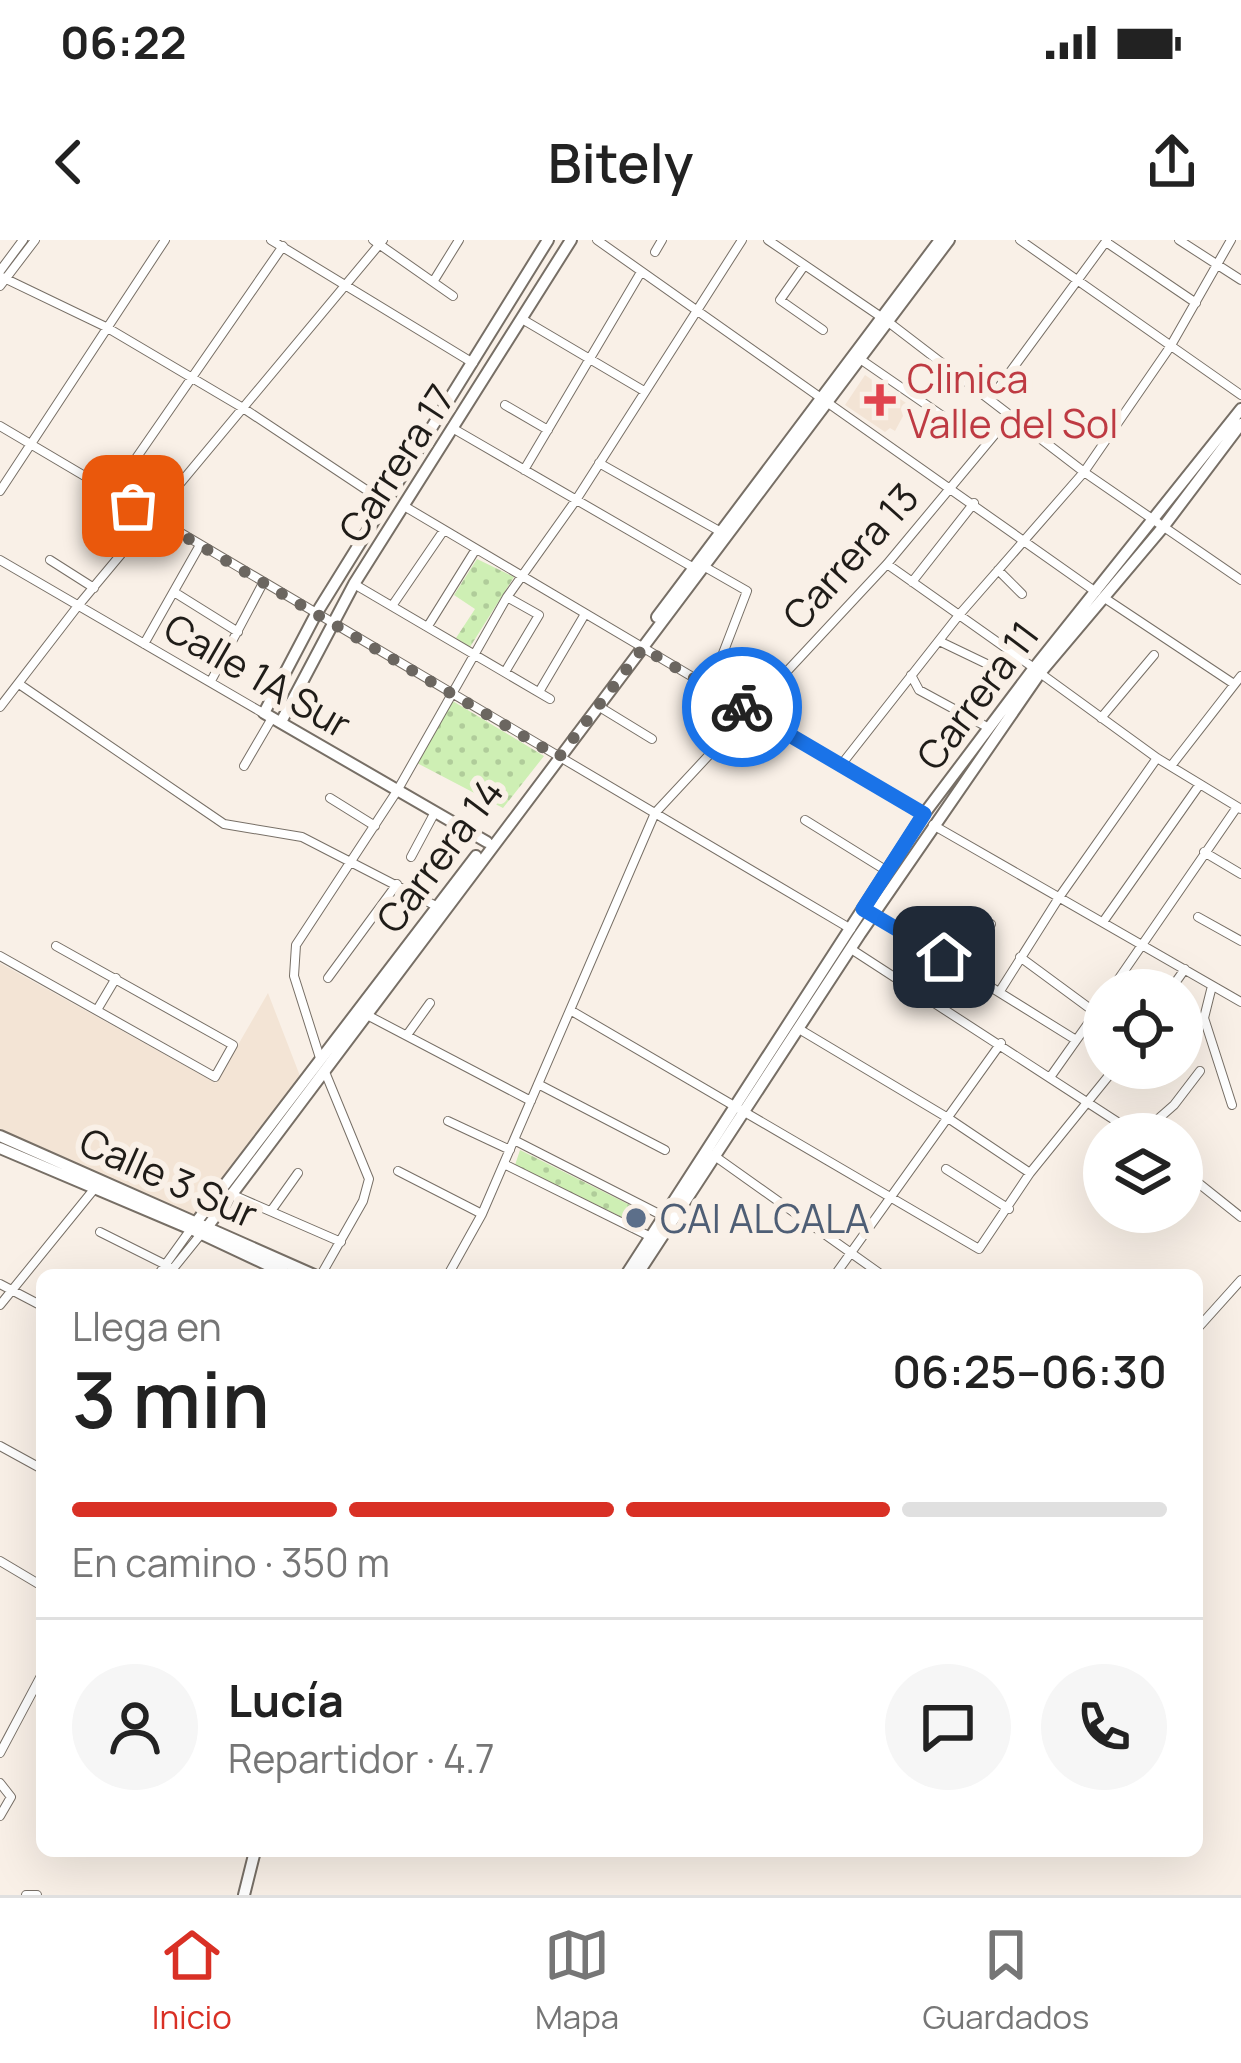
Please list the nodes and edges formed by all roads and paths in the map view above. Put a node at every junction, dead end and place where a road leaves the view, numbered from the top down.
1 (22, 240) edge
2 (35, 240) edge
3 (166, 240) edge
4 (271, 240) edge
5 (459, 240) edge
6 (548, 240) edge
7 (571, 240) edge
8 (597, 240) edge
9 (662, 240) edge
10 (742, 240) edge
11 (768, 240) edge
12 (940, 240) edge
13 (949, 240) edge
14 (1020, 240) edge
15 (1179, 240) edge
16 (1232, 240) edge
17 (379, 241) edge
18 (1107, 241) edge
19 (283, 246) junction
20 (655, 252) dead end
21 (805, 266) junction
22 (1217, 266) junction
23 (641, 272) junction
24 (1, 278) edge
25 (1076, 278) junction
26 (1241, 280) edge
27 (433, 282) junction
28 (350, 285) junction
29 (453, 296) dead end
30 (1196, 303) junction
31 (698, 310) junction
32 (522, 319) junction
33 (884, 319) junction
34 (106, 327) junction
35 (823, 330) dead end
36 (1170, 346) junction
37 (860, 359) junction
38 (589, 360) junction
39 (473, 363) junction
40 (190, 379) junction
41 (644, 391) junction
42 (1241, 395) edge
43 (991, 398) junction
44 (826, 400) junction
45 (505, 405) dead end
46 (242, 409) junction
47 (1241, 409) edge
48 (1011, 415) junction
49 (947, 419) dead end
50 (1241, 424) edge
51 (0, 427) edge
52 (454, 429) junction
53 (548, 430) junction
54 (28, 443) junction
55 (599, 463) junction
56 (524, 470) junction
57 (1084, 472) junction
58 (953, 488) junction
59 (0, 491) edge
60 (112, 493) junction
61 (576, 500) junction
62 (974, 503) junction
63 (387, 504) junction
64 (403, 506) junction
65 (154, 518) junction
66 (1159, 522) junction
67 (444, 530) junction
68 (721, 532) junction
69 (1025, 540) junction
70 (200, 545) junction
71 (476, 549) junction
72 (0, 560) edge
73 (50, 560) dead end
74 (887, 563) junction
75 (699, 567) junction
76 (998, 571) junction
77 (523, 577) junction
78 (1241, 580) edge
79 (912, 582) junction
80 (263, 583) junction
81 (354, 584) junction
82 (94, 588) junction
83 (174, 592) junction
84 (1022, 594) dead end
85 (1099, 594) junction
86 (507, 598) junction
87 (392, 606) junction
88 (77, 607) junction
89 (316, 614) junction
90 (585, 614) junction
91 (959, 615) junction
92 (332, 623) junction
93 (428, 626) junction
94 (238, 632) junction
95 (938, 641) junction
96 (144, 644) junction
97 (640, 646) junction
98 (475, 653) junction
99 (1154, 656) dead end
100 (989, 665) dead end
101 (1037, 670) junction
102 (505, 672) junction
103 (911, 675) junction
104 (1238, 680) edge
105 (211, 681) junction
106 (19, 684) junction
107 (710, 687) junction
108 (538, 692) junction
109 (451, 693) junction
110 (550, 699) dead end
111 (598, 706) junction
112 (0, 707) edge
113 (748, 710) junction
114 (272, 718) junction
115 (1101, 718) junction
116 (989, 728) junction
117 (652, 739) dead end
118 (556, 755) junction
119 (1157, 758) junction
120 (841, 765) junction
121 (244, 766) dead end
122 (1171, 766) junction
123 (1200, 784) junction
124 (398, 790) junction
125 (329, 798) dead end
126 (1239, 808) edge
127 (516, 809) junction
128 (435, 812) junction
129 (655, 813) junction
130 (924, 814) junction
131 (805, 820) dead end
132 (933, 825) junction
133 (376, 826) junction
134 (487, 842) junction
135 (1204, 852) junction
136 (412, 857) dead end
137 (353, 862) junction
138 (887, 871) junction
139 (1241, 874) edge
140 (397, 884) junction
141 (1060, 896) junction
142 (441, 909) junction
143 (868, 911) junction
144 (1198, 917) dead end
145 (1103, 922) junction
146 (992, 924) dead end
147 (855, 931) junction
148 (984, 937) junction
149 (1241, 941) edge
150 (923, 944) junction
151 (1142, 944) junction
152 (56, 946) dead end
153 (851, 949) junction
154 (0, 956) edge
155 (1020, 957) junction
156 (965, 969) junction
157 (1125, 969) edge
158 (1185, 969) edge
159 (328, 977) dead end
160 (116, 978) junction
161 (1203, 980) edge
162 (1212, 986) junction
163 (1000, 991) junction
164 (430, 1003) dead end
165 (1083, 1003) edge
166 (1241, 1003) edge
167 (97, 1010) junction
168 (570, 1010) junction
169 (363, 1012) junction
170 (800, 1029) junction
171 (1083, 1031) edge
172 (407, 1035) junction
173 (1076, 1040) junction
174 (1001, 1043) junction
175 (322, 1065) junction
176 (1051, 1076) junction
177 (538, 1084) junction
178 (1100, 1089) edge
179 (1186, 1089) edge
180 (531, 1101) junction
181 (734, 1104) junction
182 (1090, 1104) junction
183 (1232, 1105) dead end
184 (747, 1111) junction
185 (1104, 1113) edge
186 (1164, 1113) edge
187 (948, 1118) junction
188 (448, 1121) dead end
189 (0, 1136) edge
190 (512, 1145) junction
191 (0, 1148) edge
192 (665, 1150) dead end
193 (716, 1157) junction
194 (504, 1164) junction
195 (946, 1169) dead end
196 (398, 1171) dead end
197 (298, 1173) dead end
198 (1030, 1173) junction
199 (1203, 1187) edge
200 (95, 1188) junction
201 (230, 1193) junction
202 (893, 1196) junction
203 (1009, 1209) junction
204 (271, 1211) junction
205 (482, 1214) junction
206 (1241, 1217) edge
207 (668, 1219) junction
208 (199, 1227) junction
209 (100, 1232) dead end
210 (651, 1237) junction
211 (341, 1243) junction
212 (852, 1252) junction
213 (169, 1269) edge
214 (278, 1269) edge
215 (303, 1269) edge
216 (322, 1269) edge
217 (451, 1269) edge
218 (630, 1269) edge
219 (640, 1269) edge
220 (839, 1269) edge
221 (874, 1269) edge
222 (1241, 1280) edge
223 (0, 1284) edge
224 (12, 1290) junction
225 (36, 1303) edge
226 (0, 1305) edge
227 (1203, 1322) edge
228 (0, 1446) edge
229 (36, 1466) edge
230 (0, 1562) edge
231 (36, 1583) edge
232 (36, 1685) edge
233 (0, 1753) edge
234 (0, 1784) edge
235 (0, 1816) edge
236 (254, 1857) edge
237 (26, 1895) edge
238 (37, 1895) edge
239 (244, 1895) edge

1 - 24 street
2 - 24 street
3 - 34 street
4 - 19 street
5 - 27 street
6 - 39 street, Carrera 17
7 - 32 street, Carrera 17
8 - 23 street
9 - 20 street
10 - 31 street
11 - 21 street
12 - 33 street, Carrera 14
13 - 33 street, Carrera 14
14 - 25 street
15 - 22 street
16 - 22 street
17 - 27 street
17 - 28 street
18 - 25 street
18 - 30 street
19 - 28 street
19 - 40 street
21 - 33 street
21 - 35 street
22 - 26 street
22 - 30 street
23 - 31 street
23 - 38 street
24 - 34 street
25 - 36 street
25 - 43 street
27 - 29 street
28 - 39 street
28 - 46 street
30 - 36 street
31 - 41 street
31 - 44 street
32 - 38 street
32 - 52 street, Carrera 17
33 - 37 street, Carrera 14
33 - 43 street
33 - 44 street, Carrera 14
34 - 40 street
34 - 54 street
36 - 42 street
36 - 57 street
37 - 44 street, Carrera 14
37 - 49 street
38 - 41 street
38 - 53 street
39 - 63 street, Carrera 17
40 - 46 street
40 - 60 street
41 - 55 street
43 - 48 street
44 - 58 street
44 - 68 street, Carrera 14
44 - 75 street, Carrera 14
45 - 53 street
46 - 63 street
46 - 65 street
47 - 66 street, Carrera 11
48 - 57 street
48 - 58 street, Carrera 13
50 - 66 street, Carrera 11
51 - 54 street
52 - 56 street
52 - 64 street, Carrera 17
53 - 56 street
54 - 59 street
54 - 60 street
55 - 61 street
55 - 68 street
56 - 61 street
57 - 66 street
57 - 69 street
58 - 62 street
58 - 74 street, Carrera 13
60 - 65 street
61 - 75 street
61 - 77 street
62 - 69 street
62 - 79 street
63 - 89 street, Carrera 17
64 - 67 street
64 - 81 street, Carrera 17
65 - 70 street
65 - 82 street
66 - 78 street
66 - 85 street, Carrera 11
67 - 71 street
67 - 87 street
68 - 75 street, Carrera 14
69 - 76 street
69 - 85 street
70 - 80 street
70 - 83 street
71 - 77 street
71 - 93 street
72 - 88 street, Calle 1A Sur
73 - 82 street
74 - 79 street
74 - 113 street, Carrera 13
75 - 97 street, Carrera 14
75 - 107 street
76 - 84 street
76 - 91 street
77 - 86 street
77 - 90 street
79 - 91 street
80 - 89 street
80 - 94 street
81 - 87 street
81 - 92 street, Carrera 17
82 - 88 street
83 - 94 street
83 - 96 street
85 - 101 street, Carrera 11
85 - 104 street
86 - 98 street
86 - 102 street
87 - 93 street
88 - 96 street, Calle 1A Sur
88 - 106 street
89 - 92 street
89 - 114 street, Carrera 17
90 - 97 street
90 - 108 street
91 - 95 street
91 - 101 street
92 - 109 street
92 - 114 street, Carrera 17
93 - 98 street
94 - 105 street
95 - 100 street
95 - 103 street
96 - 105 street, Calle 1A Sur
97 - 107 street
97 - 111 street, Carrera 14
97 - 118 street, Carrera 14
98 - 102 street
98 - 109 street
99 - 115 street
101 - 115 street
101 - 116 street, Carrera 11
101 - 132 street, Carrera 11
102 - 108 street
103 - 116 street
103 - 120 street
104 - 122 street
105 - 114 street, Calle 1A Sur
106 - 112 street
106 - 137 street
107 - 113 street
108 - 110 street
109 - 118 street
109 - 124 street
111 - 117 street
111 - 118 street, Carrera 14
113 - 120 street
113 - 129 street, Carrera 13
114 - 121 street
114 - 124 street, Calle 1A Sur
115 - 119 street
116 - 130 street, Carrera 11
118 - 127 street, Carrera 14
118 - 129 street
119 - 122 street
119 - 141 street
120 - 130 street
122 - 123 street
123 - 126 street
123 - 145 street
124 - 128 street, Calle 1A Sur
124 - 133 street
125 - 133 street
126 - 135 street
127 - 134 street, Carrera 14
127 - 142 street, Carrera 14
128 - 134 street, Calle 1A Sur
128 - 136 street
129 - 147 street
129 - 168 street, Carrera 13
130 - 138 street, Carrera 11
131 - 138 street
132 - 141 street
132 - 143 street, Carrera 11
133 - 137 street
134 - 142 street, Carrera 14
135 - 139 street
135 - 151 street
137 - 140 street
137 - 175 street
138 - 143 street, Carrera 11
140 - 142 street
140 - 159 street
141 - 145 street
141 - 155 street
142 - 169 street, Carrera 14
143 - 147 street, Carrera 11
143 - 150 street
144 - 149 street
145 - 151 street
146 - 148 street
147 - 153 street, Carrera 11
147 - 181 street, Carrera 11
148 - 150 street
148 - 156 street
150 - 156 street
151 - 157 street
151 - 158 street
152 - 160 street
153 - 170 street, Carrera 11
153 - 174 street
154 - 167 street
155 - 163 street
155 - 165 street
156 - 163 street
160 - 167 street
160 - 167 street
161 - 162 street
162 - 166 street
162 - 183 street
163 - 173 street
164 - 172 street
168 - 177 street, Carrera 13
168 - 181 street
169 - 172 street
169 - 175 street, Carrera 14
170 - 184 street, Carrera 11
170 - 187 street
171 - 173 street
172 - 180 street
173 - 176 street
174 - 176 street
174 - 187 street
175 - 201 street, Carrera 14
175 - 208 street, Carrera 14
175 - 211 street
176 - 182 street
177 - 180 street, Carrera 13
177 - 192 street
178 - 182 street
179 - 186 street
180 - 190 street, Carrera 13
181 - 184 street
181 - 207 street, Carrera 11
182 - 185 street
182 - 198 street
184 - 193 street, Carrera 11
184 - 202 street
187 - 198 street
187 - 202 street
188 - 190 street
189 - 208 street, Calle 3 Sur
190 - 194 street, Carrera 13
190 - 207 street
191 - 200 street, Calle 3 Sur
193 - 207 street, Carrera 11
193 - 212 street
194 - 205 street, Carrera 13
194 - 210 street
195 - 203 street
196 - 205 street
197 - 204 street
198 - 203 street
199 - 206 street
200 - 208 street, Calle 3 Sur
200 - 224 street
201 - 204 street
201 - 208 street, Carrera 14
202 - 203 street
202 - 212 street
204 - 211 street
205 - 217 street, Carrera 13
207 - 210 street, Carrera 11
207 - 219 street, Carrera 11
208 - 213 street, Carrera 14
208 - 214 street, Calle 3 Sur
208 - 215 street, Calle 3 Sur
209 - 213 street
210 - 218 street, Carrera 11
211 - 216 street
212 - 220 street
212 - 221 street
222 - 227 street
223 - 224 street
224 - 225 street
224 - 226 street
228 - 229 street
230 - 231 street
232 - 233 street
234 - 235 street
236 - 239 street
237 - 238 street

